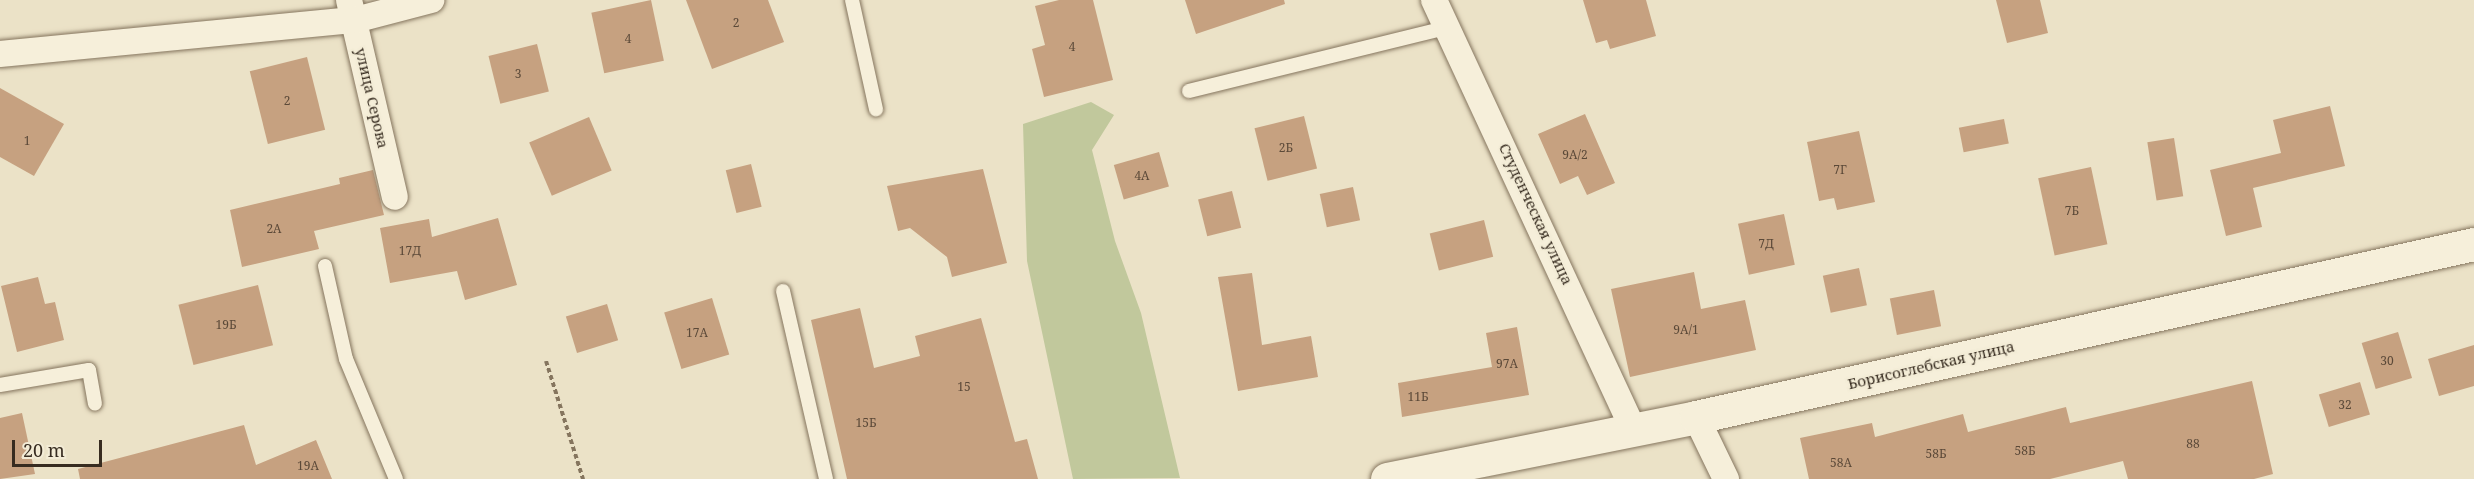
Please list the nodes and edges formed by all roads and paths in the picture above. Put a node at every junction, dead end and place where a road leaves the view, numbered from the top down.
1 (431, 0) edge
2 (852, 0) edge
3 (1434, 0) edge
4 (352, 10) edge
5 (1449, 27) junction
6 (0, 54) edge
7 (1189, 91) dead end
8 (876, 109) dead end
9 (395, 197) dead end
10 (2474, 244) edge
11 (325, 266) dead end
12 (783, 291) dead end
13 (546, 362) dead end
14 (0, 385) edge
15 (95, 404) dead end
16 (1696, 417) junction
17 (1634, 430) junction
18 (396, 479) edge
19 (583, 479) edge
20 (826, 479) edge
21 (1387, 479) edge
22 (1726, 479) edge

1 - 4 street
2 - 8 lane
3 - 5 street, Студенческая улица
4 - 6 street
4 - 9 street, улица Серова
5 - 7 lane
5 - 17 street, Студенческая улица
10 - 16 street, Борисоглебская улица
11 - 18 lane
12 - 20 lane
13 - 19 path
14 - 15 lane
16 - 17 street, Борисоглебская улица
16 - 22 street
17 - 21 street, Борисоглебская улица

